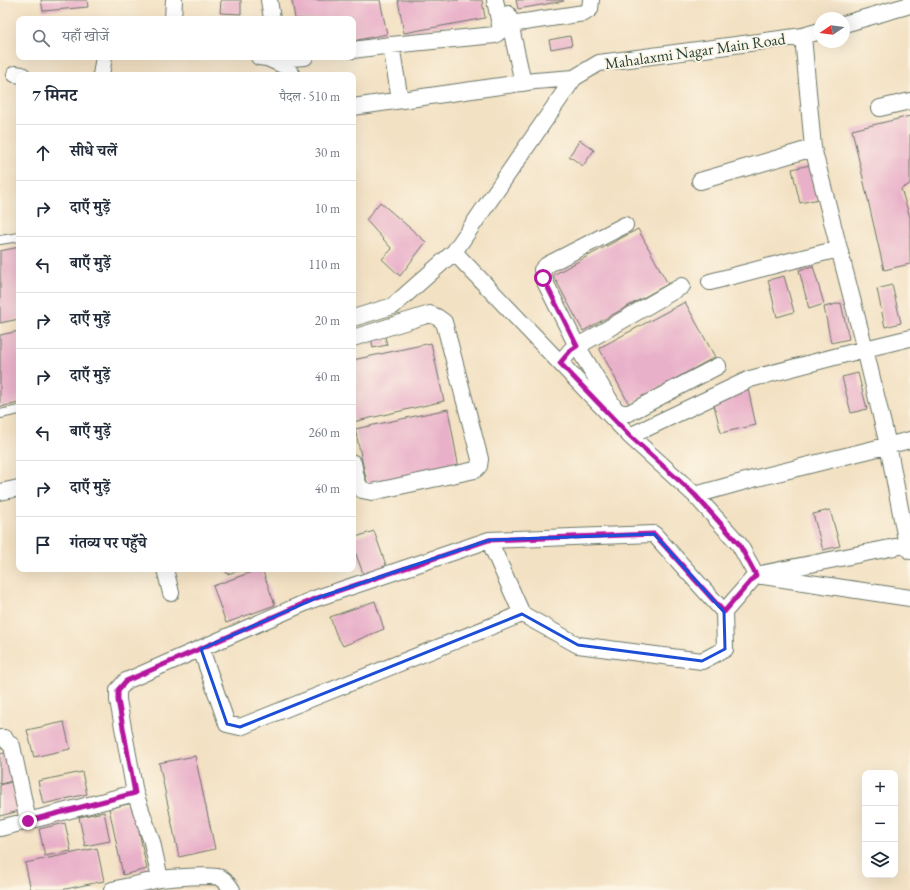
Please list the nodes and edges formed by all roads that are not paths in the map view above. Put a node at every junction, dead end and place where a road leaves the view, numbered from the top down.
1 (174, 0) edge
2 (269, 0) edge
3 (495, 0) edge
4 (506, 0) edge
5 (591, 0) edge
6 (905, 4) edge
7 (172, 16) edge
8 (272, 16) edge
9 (850, 22) edge
10 (510, 24) junction
11 (814, 33) edge
12 (803, 36) junction
13 (391, 45) junction
14 (356, 50) edge
15 (104, 60) edge
16 (272, 60) edge
17 (102, 72) edge
18 (290, 72) edge
19 (574, 78) junction
20 (523, 83) junction
21 (400, 100) junction
22 (910, 101) edge
23 (356, 107) edge
24 (880, 108) dead end
25 (813, 148) junction
26 (700, 181) dead end
27 (625, 225) dead end
28 (16, 237) edge
29 (0, 240) edge
30 (839, 249) junction
31 (454, 252) junction
32 (710, 282) dead end
33 (682, 286) dead end
34 (393, 306) junction
35 (356, 313) edge
36 (397, 323) junction
37 (356, 337) edge
38 (910, 338) edge
39 (577, 346) junction
40 (865, 349) junction
41 (560, 363) junction
42 (718, 366) dead end
43 (16, 411) edge
44 (0, 414) edge
45 (630, 436) junction
46 (910, 440) edge
47 (888, 445) junction
48 (356, 477) edge
49 (16, 489) edge
50 (0, 492) edge
51 (695, 495) junction
52 (489, 540) junction
53 (909, 547) edge
54 (166, 572) edge
55 (756, 575) junction
56 (171, 593) dead end
57 (910, 598) edge
58 (724, 612) junction
59 (522, 614) junction
60 (201, 649) junction
61 (0, 738) edge
62 (135, 793) junction
63 (28, 821) junction
64 (0, 828) edge
65 (160, 879) junction
66 (112, 890) edge
67 (232, 890) edge

1 - 7 street
2 - 8 street
3 - 13 street
4 - 10 street
5 - 10 street
6 - 9 street
10 - 20 street
11 - 12 street, Mahalaxmi Nagar Main Road
12 - 19 street, Mahalaxmi Nagar Main Road
12 - 25 street
13 - 14 street
13 - 21 street
15 - 17 street
16 - 18 street
19 - 20 street
19 - 31 street
20 - 21 street
21 - 23 street
22 - 24 street
25 - 26 street
25 - 30 street
27 - 39 street
28 - 29 lane
30 - 32 street
30 - 40 street
31 - 34 street
31 - 41 street
33 - 39 street
34 - 35 street
34 - 36 street
36 - 37 street
36 - 48 street
38 - 40 street
39 - 41 street
39 - 42 street
40 - 45 street
40 - 47 street
41 - 45 street
43 - 44 lane
45 - 51 street
46 - 47 street
47 - 51 street
47 - 53 street
49 - 50 street
51 - 55 street
52 - 58 street
52 - 59 street
52 - 60 street
53 - 55 street
54 - 56 street
55 - 57 street
55 - 58 street
58 - 59 street
59 - 60 street
60 - 62 street
61 - 63 street
62 - 63 street
62 - 65 street
63 - 64 street
65 - 66 street
65 - 67 street

